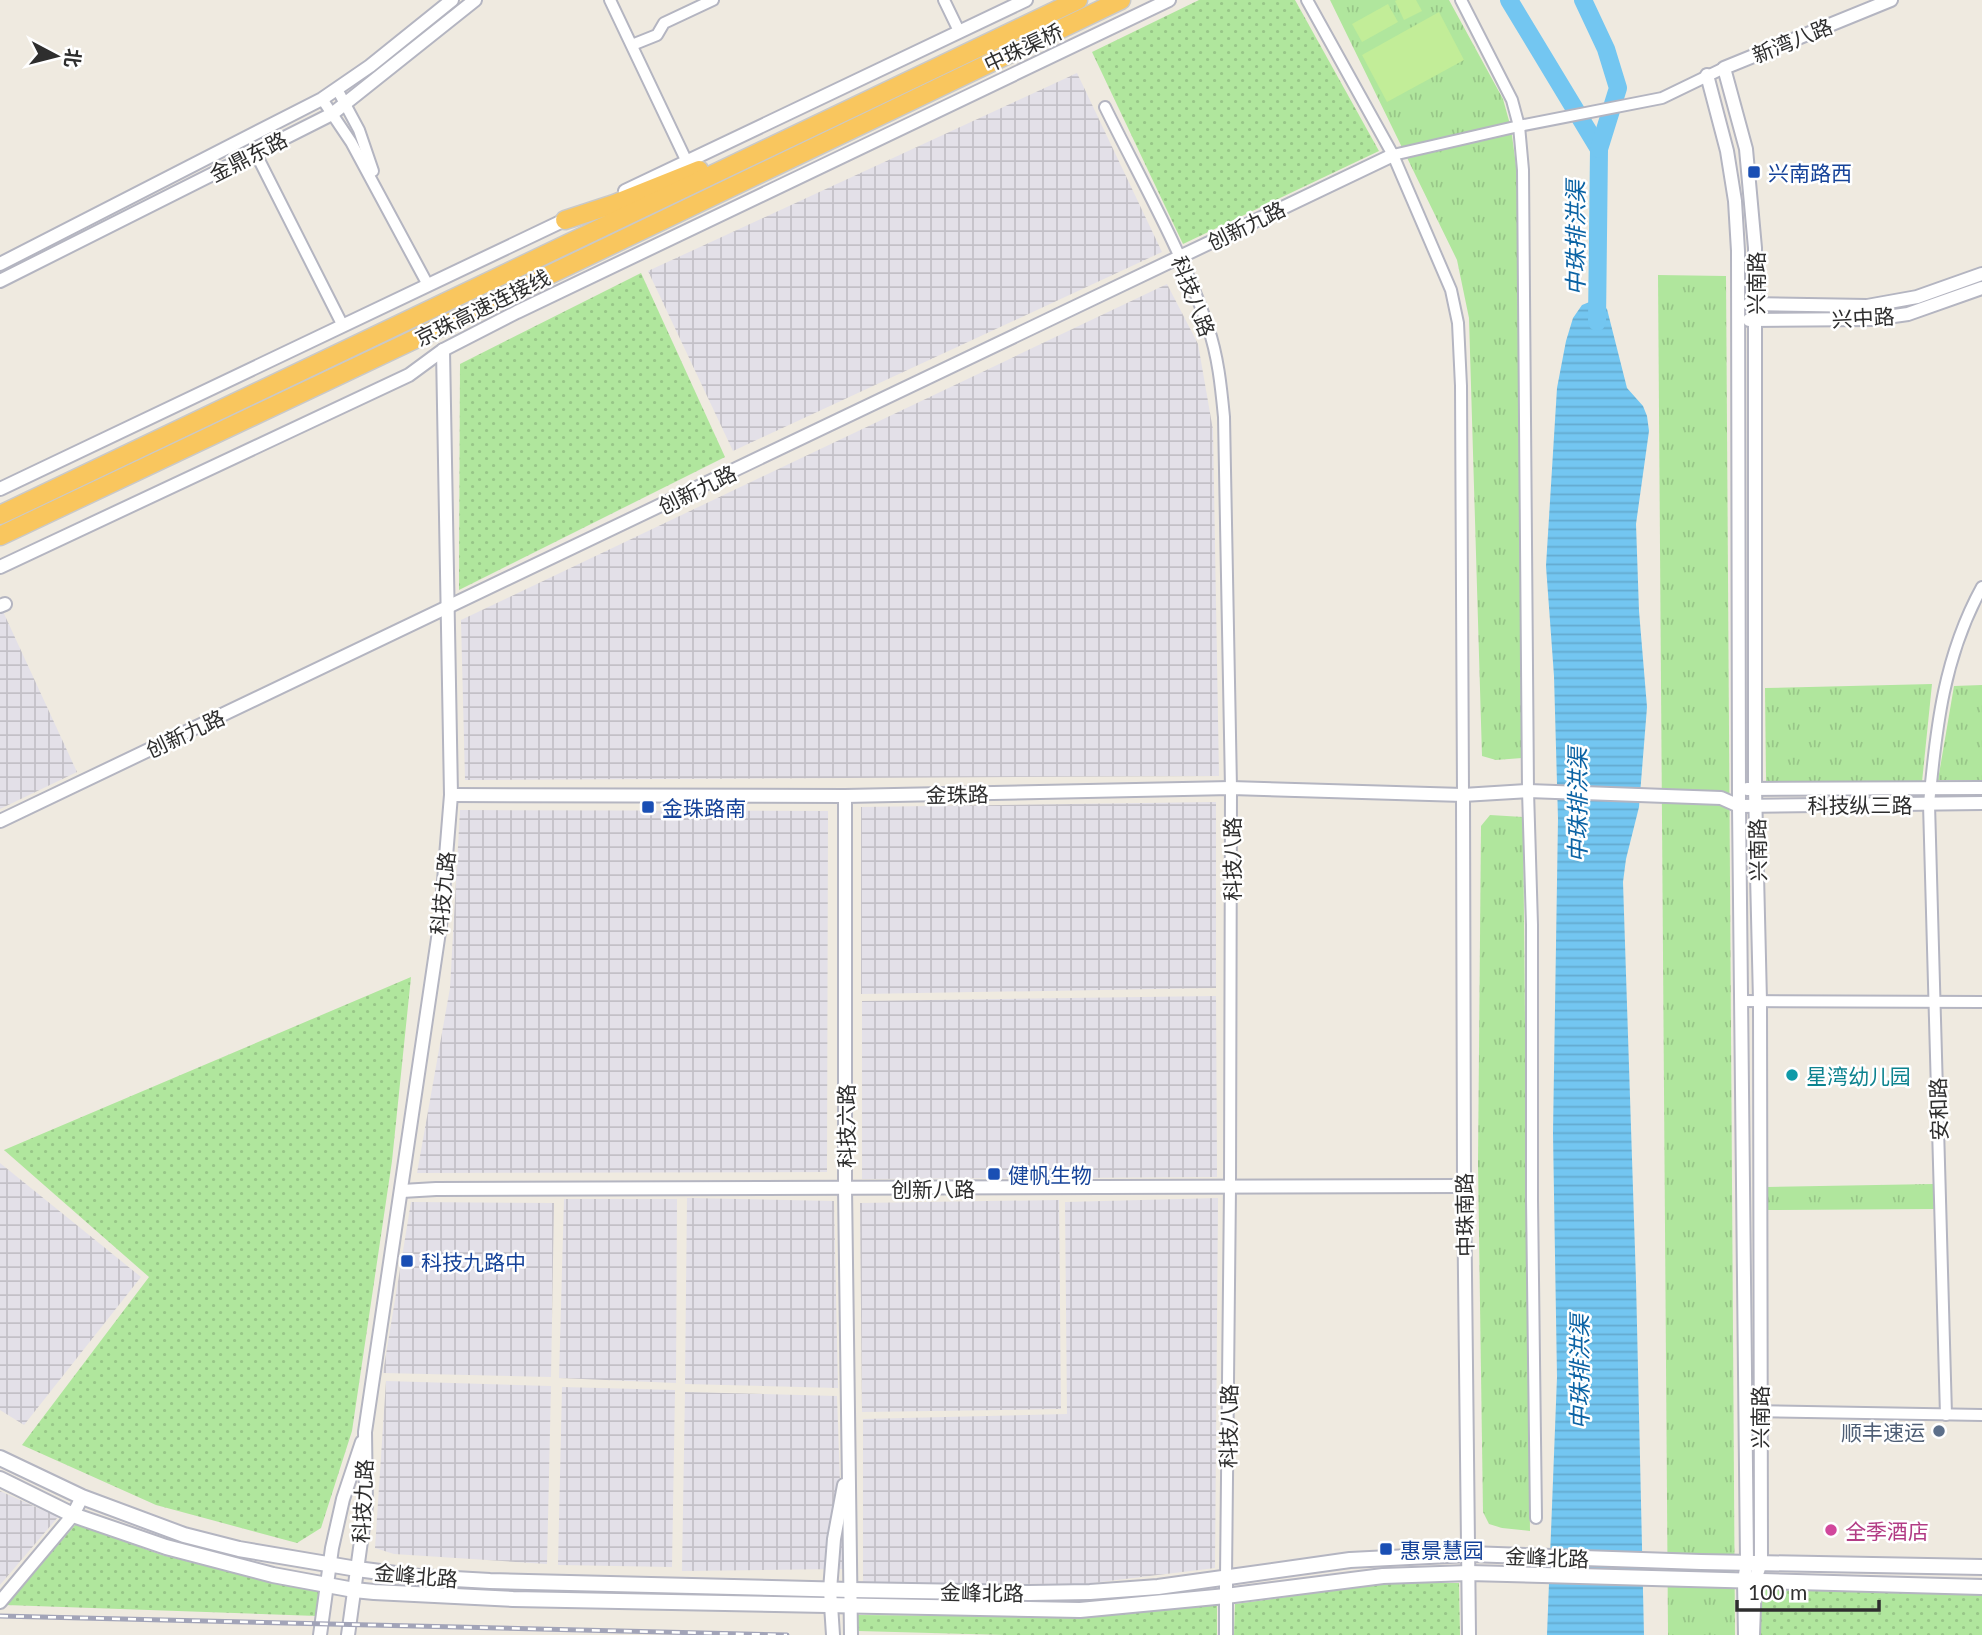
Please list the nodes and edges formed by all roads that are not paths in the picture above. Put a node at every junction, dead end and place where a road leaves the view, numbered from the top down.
1 (452, 0) edge
2 (475, 0) edge
3 (610, 0) edge
4 (713, 0) edge
5 (944, 0) edge
6 (1026, 0) edge
7 (1078, 0) edge
8 (1121, 0) edge
9 (1169, 0) edge
10 (1307, 0) edge
11 (1461, 0) edge
12 (1869, 0) edge
13 (1891, 0) edge
14 (1860, 12) junction
15 (959, 32) junction
16 (632, 45) junction
17 (960, 66) junction
18 (1724, 68) junction
19 (1707, 75) junction
20 (337, 89) junction
21 (322, 99) junction
22 (345, 103) junction
23 (1105, 107) dead end
24 (332, 114) junction
25 (1519, 126) junction
26 (255, 152) junction
27 (1393, 155) junction
28 (747, 159) junction
29 (687, 162) junction
30 (382, 197) junction
31 (565, 220) junction
32 (1179, 257) junction
33 (0, 264) edge
34 (1982, 274) edge
35 (0, 281) edge
36 (428, 285) junction
37 (1982, 288) edge
38 (1738, 304) junction
39 (1755, 304) junction
40 (1738, 320) junction
41 (1755, 320) junction
42 (343, 326) junction
43 (443, 350) junction
44 (0, 489) edge
45 (0, 514) edge
46 (0, 536) edge
47 (0, 567) edge
48 (1982, 587) edge
49 (447, 609) junction
50 (1231, 788) junction
51 (1982, 788) edge
52 (1739, 789) junction
53 (1755, 789) junction
54 (1931, 789) junction
55 (1528, 791) junction
56 (451, 795) junction
57 (845, 796) junction
58 (1463, 796) junction
59 (1721, 798) junction
60 (1982, 803) edge
61 (1929, 804) junction
62 (1756, 805) junction
63 (1739, 806) junction
64 (0, 821) edge
65 (1741, 1001) junction
66 (1760, 1001) junction
67 (1935, 1002) junction
68 (1982, 1002) edge
69 (1464, 1186) junction
70 (1230, 1187) junction
71 (845, 1188) junction
72 (402, 1191) junction
73 (1745, 1411) junction
74 (1759, 1412) junction
75 (1946, 1415) junction
76 (1982, 1415) edge
77 (365, 1432) junction
78 (849, 1457) junction
79 (0, 1458) edge
80 (0, 1479) edge
81 (82, 1497) junction
82 (73, 1516) junction
83 (1535, 1518) dead end
84 (1469, 1555) junction
85 (1754, 1562) junction
86 (330, 1564) junction
87 (1982, 1567) edge
88 (357, 1569) junction
89 (1469, 1573) junction
90 (1226, 1577) junction
91 (1749, 1580) junction
92 (327, 1585) junction
93 (1982, 1587) edge
94 (354, 1590) junction
95 (831, 1590) junction
96 (851, 1590) junction
97 (1226, 1596) junction
98 (0, 1602) edge
99 (831, 1606) junction
100 (851, 1607) junction
101 (320, 1635) edge
102 (348, 1635) edge
103 (833, 1635) edge
104 (850, 1635) edge
105 (1226, 1635) edge
106 (1469, 1635) edge
107 (1745, 1635) edge
108 (1753, 1635) edge

1 - 20 street, 金鼎东路
2 - 22 street, 金鼎东路
3 - 16 street
4 - 16 street
5 - 15 street
6 - 15 street
7 - 17 highway, 中珠渠桥
8 - 17 highway, 中珠渠桥
9 - 43 street
10 - 27 street
11 - 25 street
12 - 14 street
13 - 14 street, 新湾八路
14 - 18 street, 新湾八路
15 - 29 street
16 - 29 street
17 - 28 highway, 京珠高速连接线
17 - 46 highway, 京珠高速连接线
18 - 19 street
18 - 39 street, 兴南路
19 - 25 street
19 - 38 street, 兴南路
20 - 21 street, 金鼎东路
20 - 22 street
21 - 24 street
21 - 33 street, 金鼎东路
22 - 24 street, 金鼎东路
22 - 30 street
23 - 32 street, 科技八路
24 - 26 street, 金鼎东路
24 - 30 street
25 - 27 street
25 - 55 street
26 - 35 street, 金鼎东路
26 - 42 street
27 - 32 street, 创新九路
27 - 58 street
28 - 31 highway
28 - 45 highway, 京珠高速连接线
29 - 31 street
30 - 36 street
31 - 36 street
32 - 49 street, 创新九路
32 - 50 street, 科技八路
34 - 39 street, 兴中路
36 - 42 street
37 - 41 street, 兴中路
38 - 39 street, 兴中路
38 - 40 street, 兴南路
39 - 41 street, 兴南路
40 - 41 street, 兴中路
40 - 52 street, 兴南路
41 - 53 street, 兴南路
42 - 44 street
43 - 47 street
43 - 49 street, 科技九路
48 - 54 street, 安和路
49 - 56 street, 科技九路
49 - 64 street, 创新九路
50 - 57 street, 金珠路
50 - 58 street, 金珠路
50 - 70 street, 科技八路
51 - 54 street, 科技纵三路
52 - 53 street, 科技纵三路
52 - 59 street
52 - 63 street, 兴南路
53 - 54 street, 科技纵三路
53 - 62 street, 兴南路
54 - 61 street, 安和路
55 - 58 street, 金珠路
55 - 59 street, 金珠路
55 - 83 street
56 - 57 street, 金珠路
56 - 72 street, 科技九路
57 - 71 street, 科技六路
58 - 69 street, 中珠南路
59 - 63 street
60 - 61 street, 科技纵三路
61 - 62 street, 科技纵三路
61 - 67 street, 安和路
62 - 63 street, 科技纵三路
62 - 66 street, 兴南路
63 - 65 street, 兴南路
65 - 66 street
65 - 73 street, 兴南路
66 - 67 street
66 - 74 street, 兴南路
67 - 68 street
67 - 75 street, 安和路
69 - 70 street, 创新八路
69 - 84 street, 中珠南路
70 - 71 street, 创新八路
70 - 90 street, 科技八路
71 - 72 street, 创新八路
71 - 78 street, 科技六路
72 - 77 street, 科技九路
73 - 74 street
73 - 85 street, 兴南路
74 - 75 street
74 - 85 street, 兴南路
75 - 76 street
77 - 86 street, 科技九路
77 - 88 street, 科技九路
78 - 95 street, 科技六路
78 - 96 street, 科技六路
79 - 81 main road, 金峰北路
80 - 82 main road, 金峰北路
81 - 82 street
81 - 86 main road, 金峰北路
82 - 92 main road, 金峰北路
82 - 98 street
84 - 85 main road, 金峰北路
84 - 89 street, 中珠南路
84 - 90 main road, 金峰北路
85 - 87 main road, 金峰北路
85 - 91 street, 兴南路
86 - 88 main road, 金峰北路
86 - 92 street, 科技九路
88 - 94 street, 科技九路
88 - 95 main road, 金峰北路
89 - 91 main road, 金峰北路
89 - 97 main road, 金峰北路
89 - 106 street, 中珠南路
90 - 96 main road, 金峰北路
90 - 97 street, 科技八路
91 - 93 main road, 金峰北路
91 - 107 street, 兴南路
91 - 108 street, 兴南路
92 - 94 main road, 金峰北路
92 - 101 street, 科技九路
94 - 99 main road, 金峰北路
94 - 102 street, 科技九路
95 - 96 main road, 金峰北路
95 - 99 street, 科技六路
96 - 100 street, 科技六路
97 - 100 main road, 金峰北路
97 - 105 street, 科技八路
99 - 100 main road, 金峰北路
99 - 103 street, 科技六路
100 - 104 street, 科技六路

